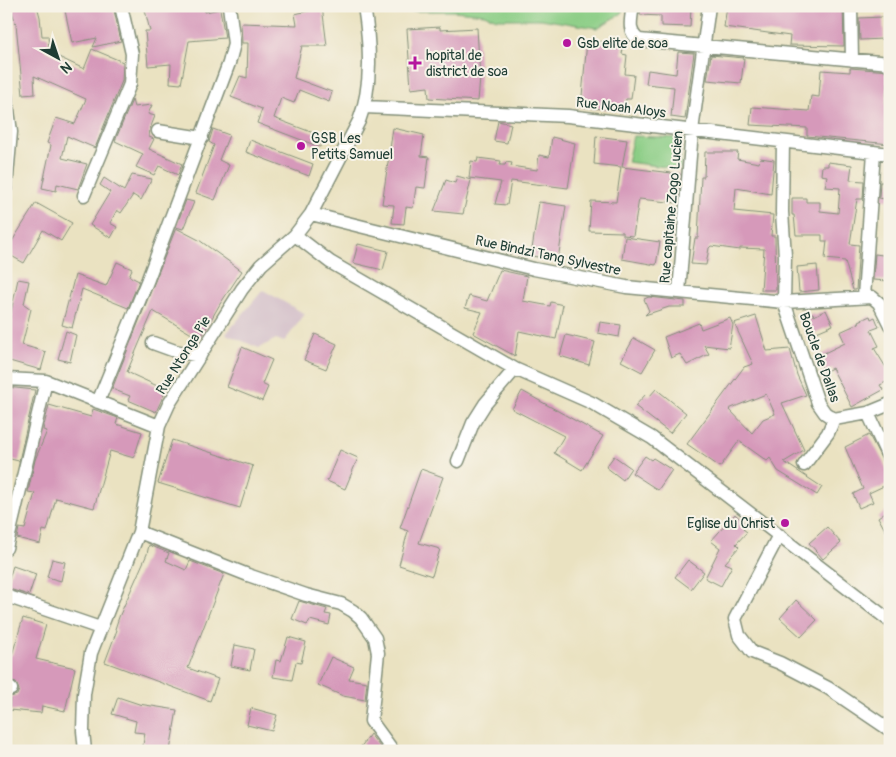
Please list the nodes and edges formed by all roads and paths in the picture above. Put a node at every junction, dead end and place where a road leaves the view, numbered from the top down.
1 (121, 6) edge
2 (228, 6) edge
3 (364, 6) edge
4 (633, 6) edge
5 (709, 6) edge
6 (851, 6) edge
7 (703, 45) junction
8 (852, 60) junction
9 (890, 62) edge
10 (6, 95) edge
11 (365, 107) junction
12 (158, 131) dead end
13 (692, 131) junction
14 (202, 138) junction
15 (783, 142) junction
16 (874, 152) junction
17 (890, 154) edge
18 (6, 187) edge
19 (84, 195) dead end
20 (310, 214) junction
21 (295, 235) junction
22 (679, 292) junction
23 (864, 297) junction
24 (784, 302) junction
25 (890, 325) edge
26 (152, 343) dead end
27 (200, 356) junction
28 (515, 369) junction
29 (6, 379) edge
30 (46, 381) junction
31 (98, 402) junction
32 (890, 404) edge
33 (868, 413) junction
34 (834, 419) junction
35 (158, 426) junction
36 (458, 461) dead end
37 (890, 462) edge
38 (804, 465) dead end
39 (139, 532) junction
40 (778, 535) junction
41 (6, 548) edge
42 (6, 596) edge
43 (890, 621) edge
44 (100, 628) junction
45 (890, 730) edge
46 (86, 751) edge
47 (393, 751) edge

1 - 19 street
2 - 14 street
3 - 11 street, Rue Ntonga Pie
4 - 7 street
5 - 7 street, Rue capitaine Zogo Lucien
6 - 8 street
7 - 8 street
7 - 13 street, Rue capitaine Zogo Lucien
8 - 9 street
10 - 18 street
11 - 13 street, Rue Noah Aloys
11 - 20 street, Rue Ntonga Pie
12 - 14 street
13 - 15 street, Rue Noah Aloys
13 - 22 street, Rue capitaine Zogo Lucien
14 - 31 street
15 - 16 street, Rue Noah Aloys
15 - 24 street, Boucle de Dallas
16 - 17 street, Rue Noah Aloys
16 - 23 street
20 - 21 street, Rue Ntonga Pie
20 - 22 street, Rue Bindzi Tang Sylvestre
21 - 27 street, Rue Ntonga Pie
21 - 28 street
22 - 24 street, Rue Bindzi Tang Sylvestre
23 - 24 street, Rue Bindzi Tang Sylvestre
23 - 25 street
24 - 34 street, Boucle de Dallas
26 - 27 street
27 - 35 street, Rue Ntonga Pie
28 - 36 street
28 - 40 street
29 - 30 street
30 - 31 street
30 - 41 street
31 - 35 street
32 - 33 street, Boucle de Dallas
33 - 34 street, Boucle de Dallas
33 - 37 street
34 - 38 street
35 - 39 street, Rue Ntonga Pie
39 - 44 street, Rue Ntonga Pie
39 - 47 street
40 - 43 street
40 - 45 street
42 - 44 street
44 - 46 street, Rue Ntonga Pie

